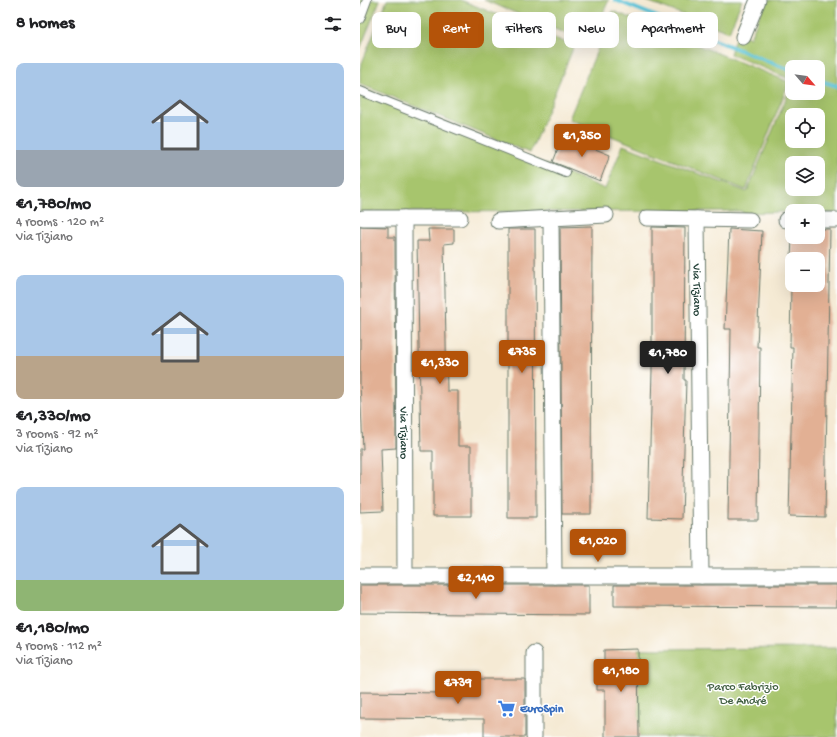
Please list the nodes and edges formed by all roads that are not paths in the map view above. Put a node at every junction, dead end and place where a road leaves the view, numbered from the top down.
1 (367, 0) edge
2 (758, 0) edge
3 (360, 19) edge
4 (743, 37) dead end
5 (360, 91) edge
6 (566, 173) dead end
7 (606, 215) dead end
8 (364, 218) dead end
9 (404, 218) junction
10 (460, 218) dead end
11 (551, 218) junction
12 (647, 218) dead end
13 (697, 219) junction
14 (750, 220) dead end
15 (825, 220) edge
16 (837, 220) edge
17 (498, 221) dead end
18 (360, 576) edge
19 (405, 576) junction
20 (554, 576) junction
21 (701, 576) junction
22 (837, 576) edge
23 (534, 653) dead end
24 (534, 737) edge

1 - 3 lane
2 - 4 street
5 - 6 lane
7 - 11 street
8 - 9 street
9 - 10 street
9 - 19 street, Via Tiziano
11 - 17 street
11 - 20 street
12 - 13 street
13 - 14 street
13 - 21 street, Via Tiziano
15 - 16 street
18 - 19 street
19 - 20 street
20 - 21 street
21 - 22 street
23 - 24 street

